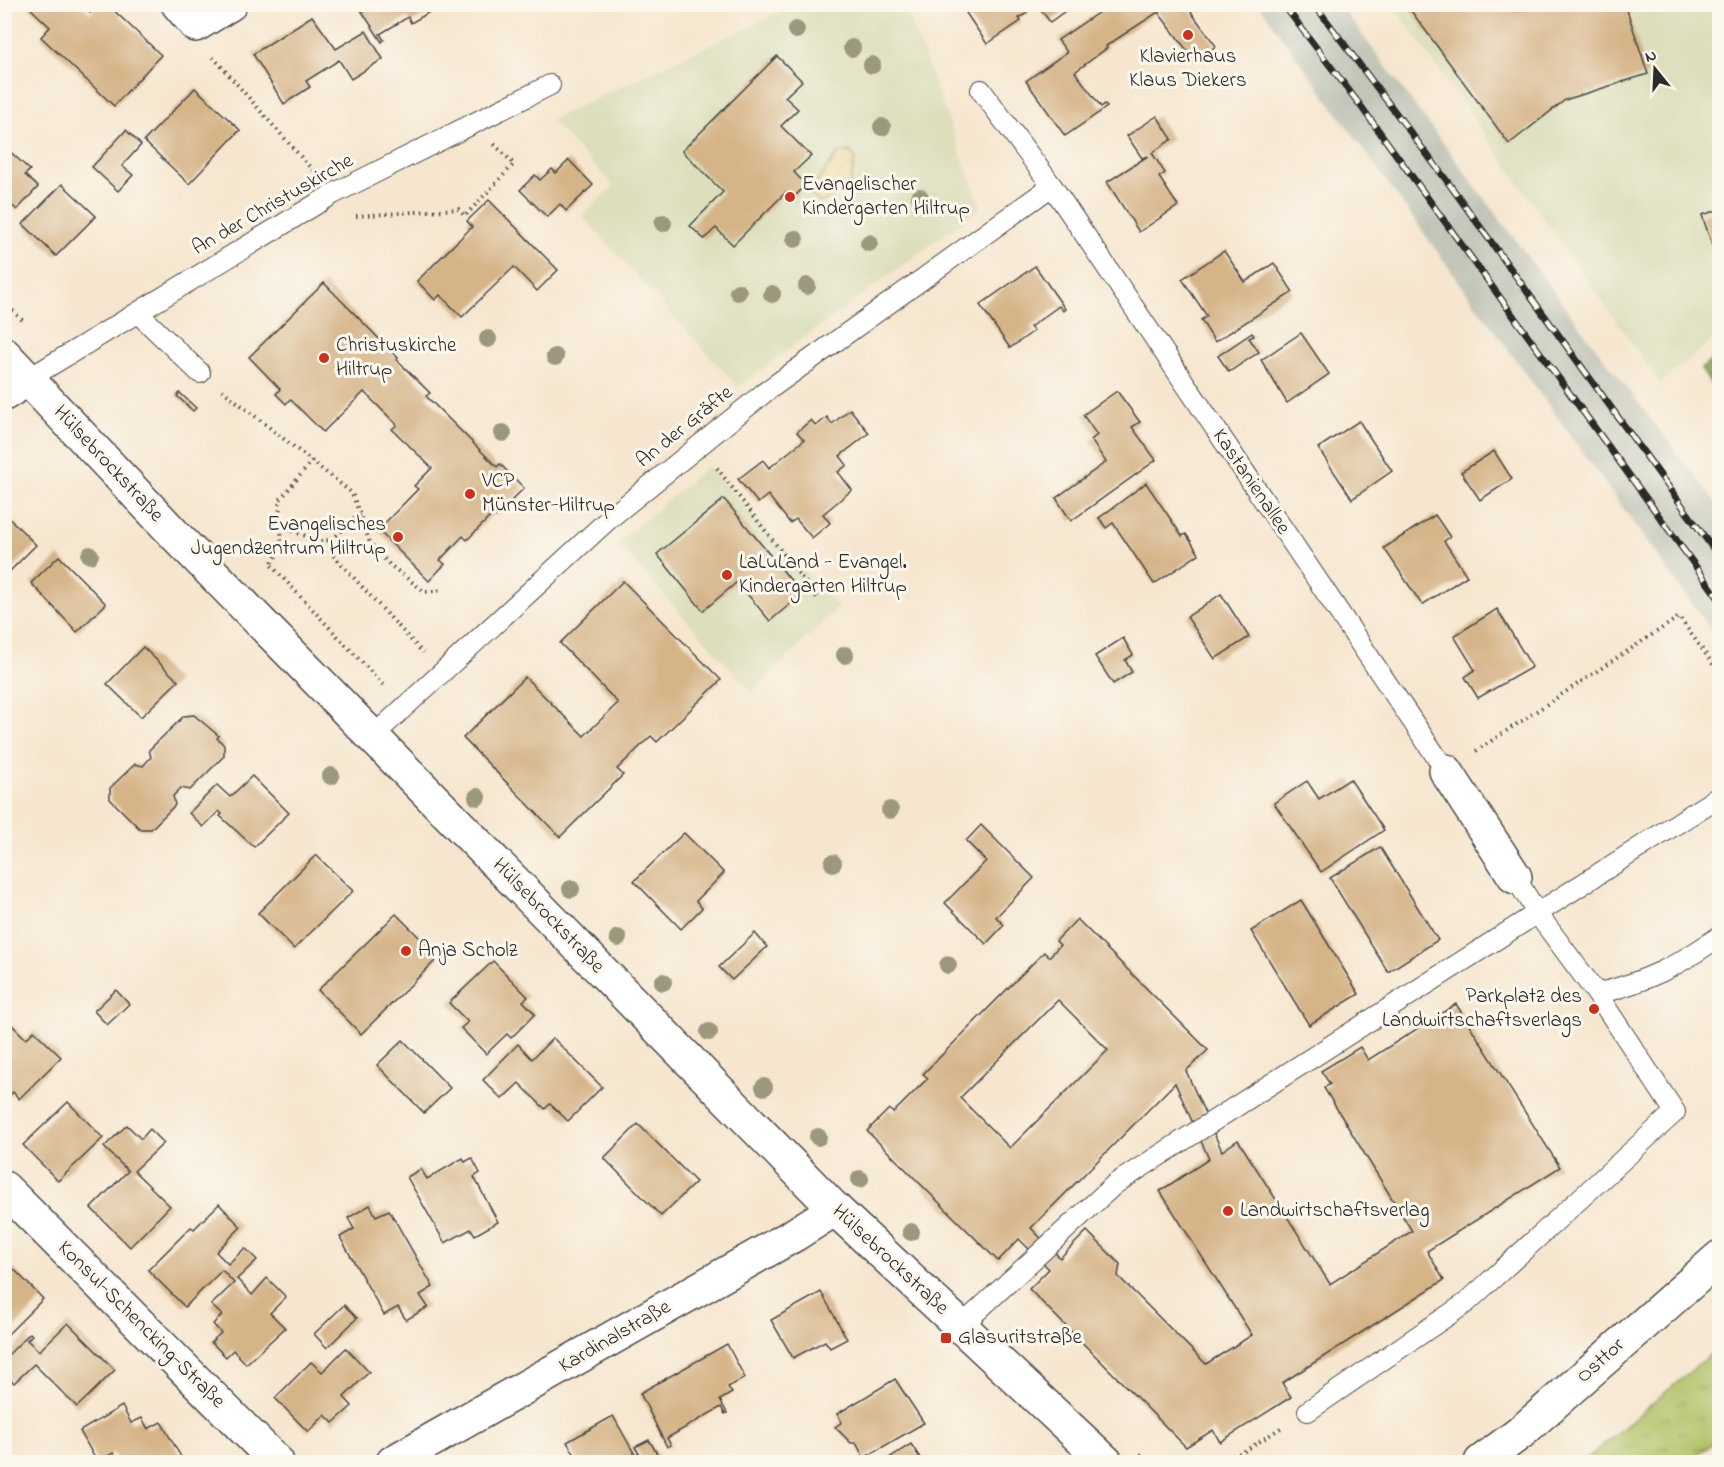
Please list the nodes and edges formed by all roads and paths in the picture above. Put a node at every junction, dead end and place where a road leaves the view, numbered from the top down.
1 (230, 4) edge
2 (187, 15) edge
3 (550, 85) dead end
4 (981, 90) dead end
5 (474, 123) junction
6 (1052, 186) junction
7 (333, 194) junction
8 (138, 313) junction
9 (4, 354) edge
10 (200, 373) joint
11 (16, 386) edge
12 (700, 446) junction
13 (312, 461) junction
14 (359, 514) junction
15 (281, 527) junction
16 (332, 540) junction
17 (442, 590) dead end
18 (818, 598) dead end
19 (442, 673) junction
20 (1719, 674) edge
21 (404, 708) junction
22 (373, 736) junction
23 (1446, 771) junction
24 (1719, 796) edge
25 (1515, 877) joint
26 (1537, 913) junction
27 (1719, 936) edge
28 (1597, 994) junction
29 (4, 1188) edge
30 (835, 1209) junction
31 (1719, 1257) edge
32 (961, 1326) junction
33 (1308, 1411) joint
34 (277, 1462) edge
35 (393, 1462) edge
36 (1106, 1462) edge
37 (1216, 1462) edge
38 (1481, 1462) edge

1 - 2 street
2 - 7 path
3 - 5 lane, An der Christuskirche
4 - 6 lane, Kastanienallee
5 - 7 lane, An der Christuskirche
5 - 7 path
6 - 12 lane, An der Gräfte
6 - 23 lane, Kastanienallee
7 - 8 lane, An der Christuskirche
8 - 10 lane
8 - 11 lane, An der Christuskirche
9 - 11 street, Hülsebrockstraße
10 - 13 path
11 - 22 street, Hülsebrockstraße
12 - 18 path
12 - 19 lane, An der Gräfte
13 - 14 path
13 - 15 path
14 - 16 path
14 - 17 path
15 - 16 path
15 - 21 path
16 - 19 path
19 - 21 lane, An der Gräfte
20 - 23 path
21 - 22 lane, An der Gräfte
22 - 30 street, Hülsebrockstraße
23 - 25 street, Kastanienallee
24 - 26 lane
25 - 26 lane
26 - 28 lane
26 - 32 lane
27 - 28 lane
28 - 33 lane
29 - 34 street, Konsul-Schencking-Straße
30 - 32 street, Hülsebrockstraße
30 - 35 street, Kardinalstraße
31 - 38 street, Osttor
32 - 36 street, Hülsebrockstraße
33 - 37 path

